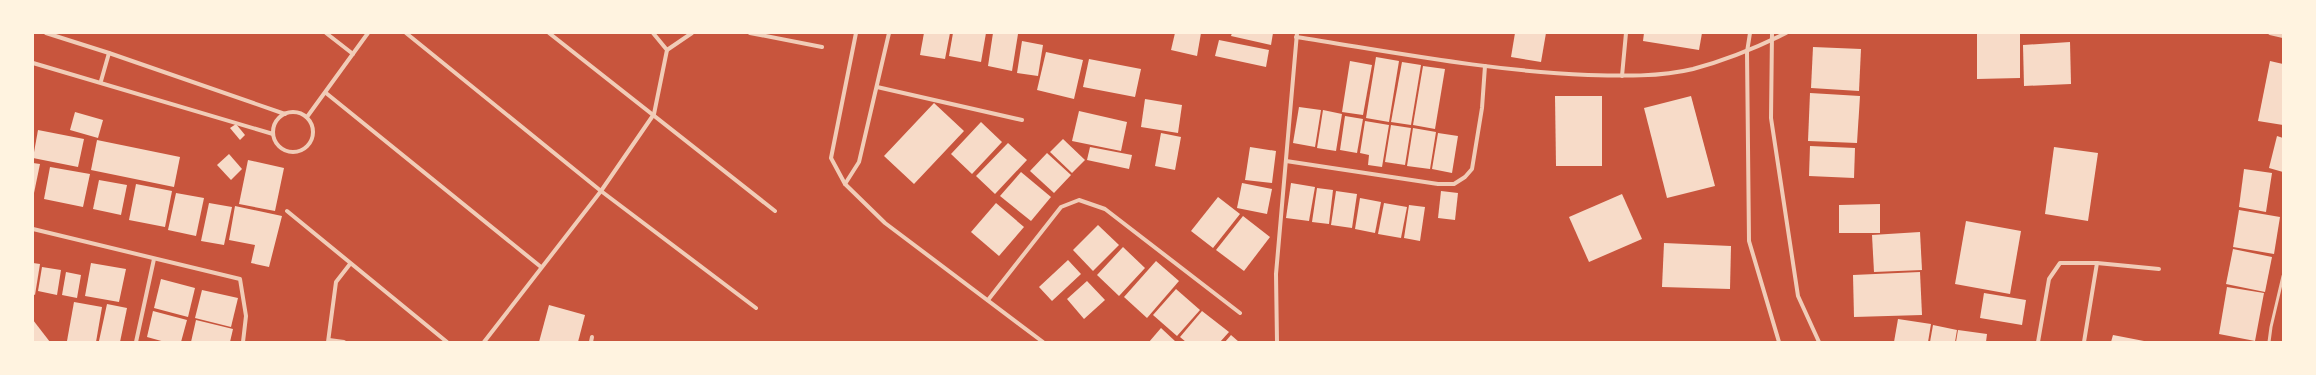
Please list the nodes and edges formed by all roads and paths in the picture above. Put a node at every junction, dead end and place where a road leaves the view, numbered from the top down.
1 (46, 33) edge
2 (326, 33) edge
3 (368, 33) edge
4 (406, 33) edge
5 (549, 33) edge
6 (654, 33) edge
7 (692, 33) edge
8 (750, 33) edge
9 (856, 33) edge
10 (889, 33) edge
11 (1626, 33) edge
12 (1750, 33) edge
13 (1772, 33) edge
14 (1786, 33) edge
15 (2270, 33) edge
16 (1297, 35) edge
17 (2283, 36) edge
18 (1771, 40) junction
19 (822, 48) dead end
20 (667, 50) junction
21 (1747, 52) junction
22 (109, 53) junction
23 (353, 54) junction
24 (33, 63) edge
25 (1485, 66) junction
26 (1622, 76) junction
27 (101, 81) junction
28 (877, 88) junction
29 (326, 93) junction
30 (285, 114) junction
31 (654, 114) junction
32 (307, 117) junction
33 (1022, 120) dead end
34 (273, 134) junction
35 (1286, 161) junction
36 (845, 184) junction
37 (601, 191) junction
38 (287, 211) dead end
39 (775, 211) dead end
40 (33, 229) edge
41 (154, 259) junction
42 (2097, 263) junction
43 (350, 264) junction
44 (542, 267) junction
45 (2159, 270) dead end
46 (2283, 276) edge
47 (988, 300) junction
48 (756, 308) dead end
49 (1240, 313) dead end
50 (592, 337) dead end
51 (329, 341) edge
52 (136, 342) edge
53 (243, 342) edge
54 (344, 342) edge
55 (447, 342) edge
56 (484, 342) edge
57 (591, 342) edge
58 (1043, 342) edge
59 (1276, 342) edge
60 (1779, 342) edge
61 (1819, 342) edge
62 (2038, 342) edge
63 (2084, 342) edge
64 (2269, 342) edge

1 - 22 street
2 - 23 street
3 - 23 street
4 - 37 street
5 - 31 street
6 - 20 street
7 - 20 street
8 - 19 street
9 - 36 street
10 - 28 street
11 - 26 street
12 - 21 street
13 - 18 street
14 - 18 street
15 - 17 street
16 - 25 street
16 - 35 street
18 - 21 street
18 - 61 street
20 - 31 street
21 - 26 street
21 - 60 street
22 - 27 street
22 - 30 street
23 - 29 street
24 - 27 street
25 - 26 street
25 - 35 street
27 - 34 street
28 - 33 street
28 - 36 street
29 - 32 street
29 - 44 street
30 - 32 street
30 - 34 street
31 - 37 street
31 - 39 street
32 - 34 street
35 - 59 street
36 - 47 street
37 - 44 street
37 - 48 street
38 - 43 street
40 - 41 street
41 - 52 street
41 - 53 street
42 - 45 street
42 - 62 street
42 - 63 street
43 - 51 street
43 - 55 street
44 - 56 street
46 - 64 lane
47 - 49 street
47 - 58 street
50 - 57 street
51 - 54 street

